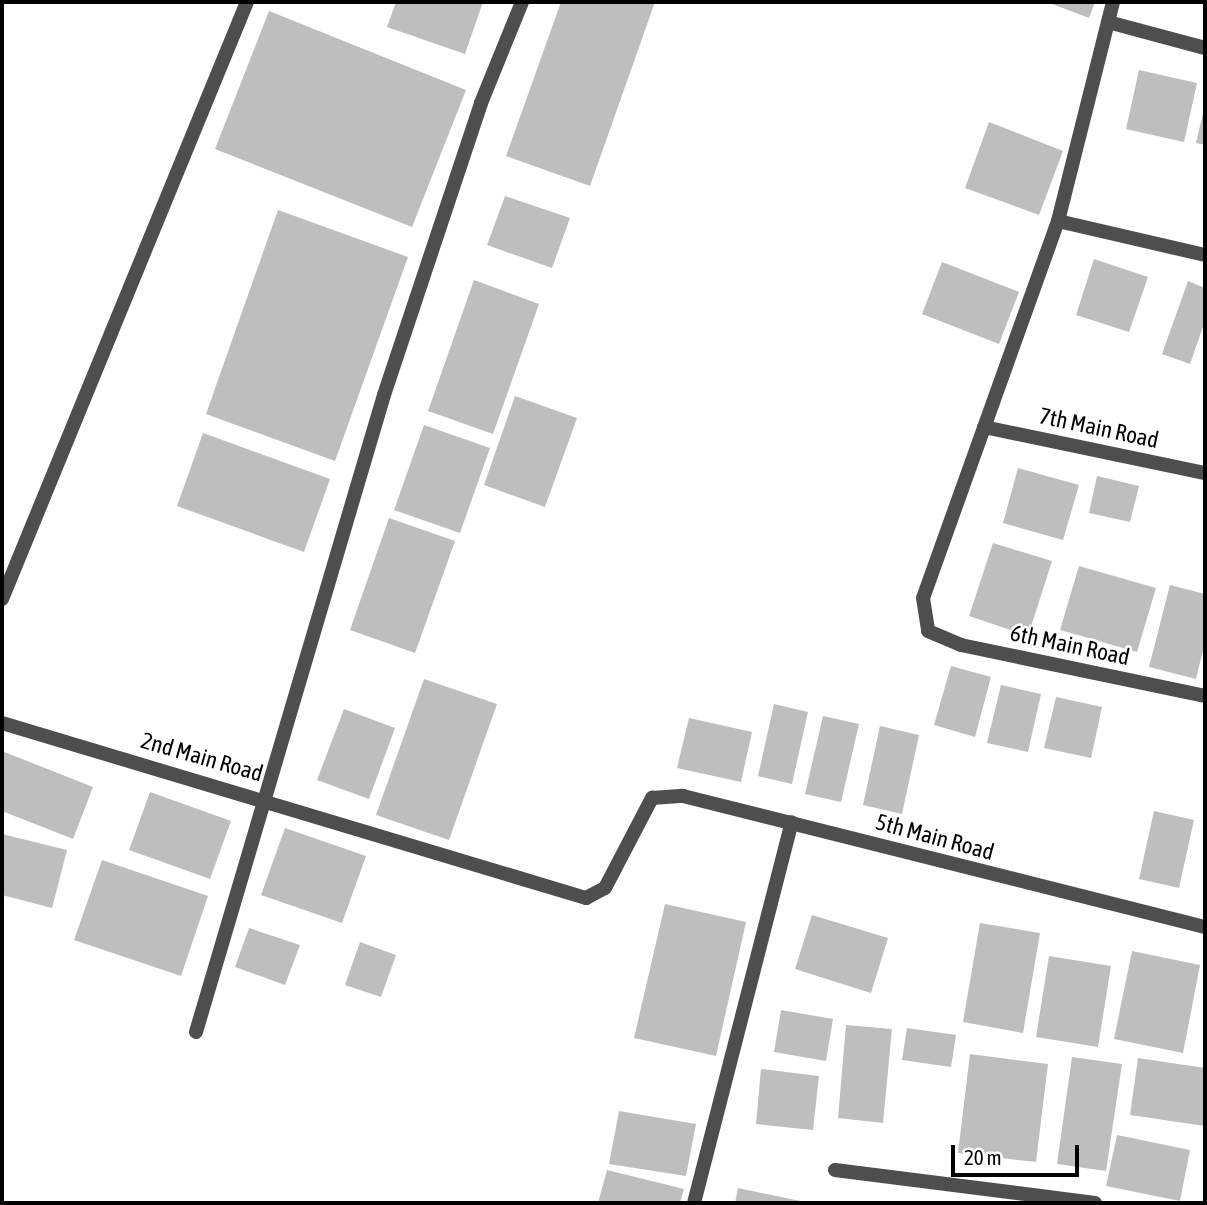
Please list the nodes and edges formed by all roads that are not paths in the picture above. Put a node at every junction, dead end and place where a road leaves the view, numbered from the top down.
1 (247, 2) edge
2 (522, 2) edge
3 (1113, 2) edge
4 (1108, 22) junction
5 (1205, 48) edge
6 (1058, 221) junction
7 (1205, 255) edge
8 (984, 426) junction
9 (1205, 473) edge
10 (2, 599) edge
11 (1205, 696) edge
12 (2, 723) edge
13 (652, 798) joint
14 (263, 799) junction
15 (792, 822) junction
16 (1205, 927) edge
17 (195, 1032) dead end
18 (835, 1170) dead end
19 (694, 1203) edge
20 (1095, 1203) edge

1 - 10 street
2 - 14 street
3 - 4 street
4 - 5 street
4 - 6 street
6 - 7 street
6 - 8 street
8 - 9 street, 7th Main Road
8 - 11 street, 6th Main Road
12 - 14 street, 2nd Main Road
13 - 14 street, 2nd Main Road
13 - 15 street, 5th Main Road
14 - 17 street
15 - 16 street, 5th Main Road
15 - 19 street
18 - 20 street

